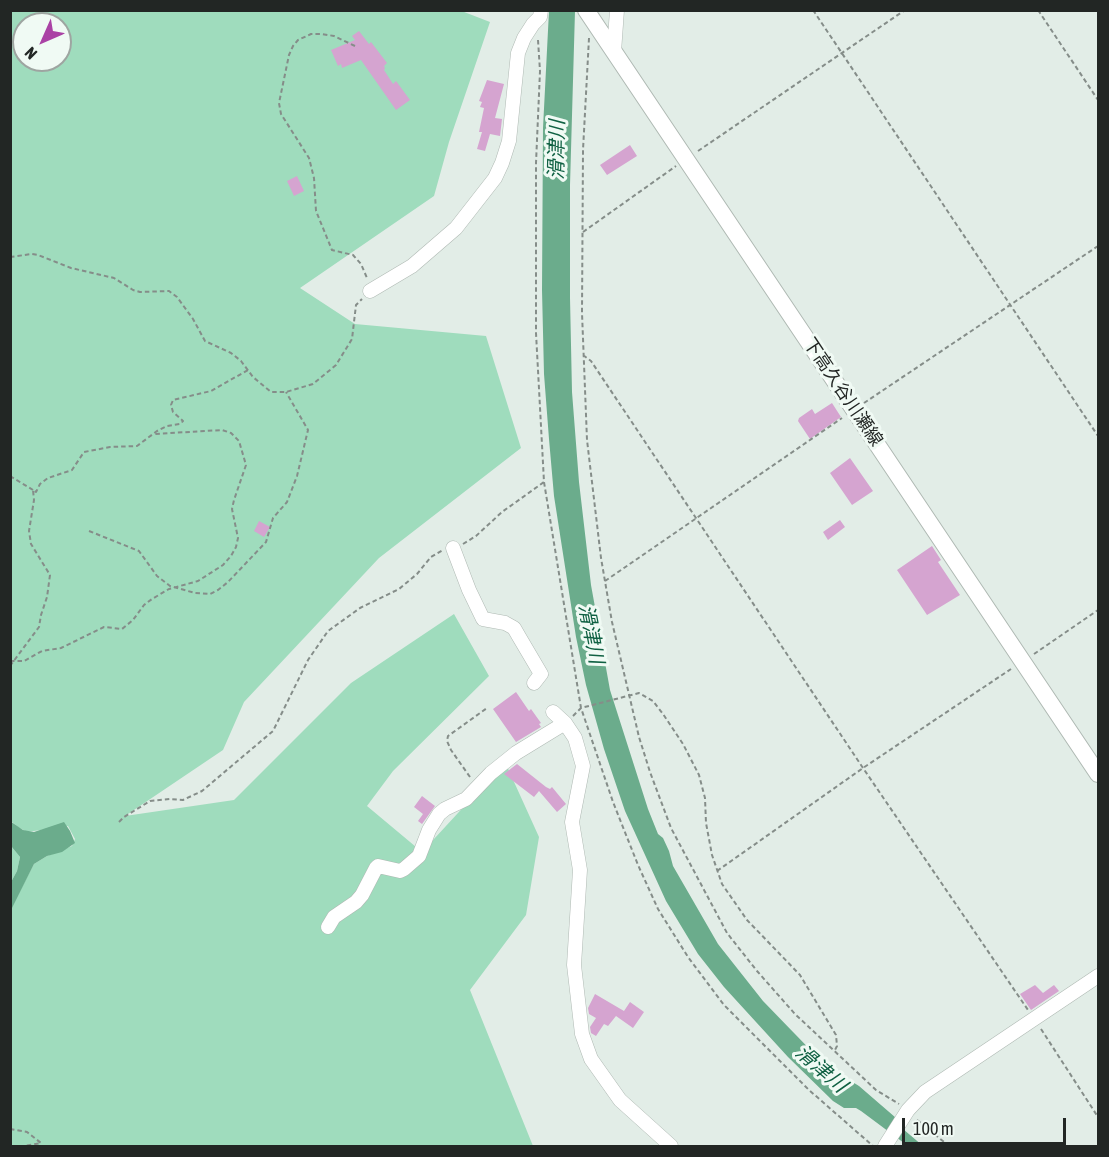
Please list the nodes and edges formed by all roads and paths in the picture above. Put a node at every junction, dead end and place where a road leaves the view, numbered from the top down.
1 (586, 10) edge
2 (617, 10) edge
3 (813, 10) edge
4 (905, 10) edge
5 (1038, 10) edge
6 (541, 14) edge
7 (599, 28) junction
8 (355, 46) dead end
9 (614, 52) junction
10 (842, 52) junction
11 (1098, 100) edge
12 (687, 158) junction
13 (583, 232) junction
14 (10, 257) edge
15 (370, 291) junction
16 (583, 355) junction
17 (248, 370) junction
18 (285, 392) junction
19 (153, 434) junction
20 (1098, 436) edge
21 (10, 476) edge
22 (544, 482) junction
23 (33, 490) junction
24 (89, 531) dead end
25 (453, 548) junction
26 (174, 588) junction
27 (1098, 610) edge
28 (12, 661) edge
29 (1023, 661) junction
30 (10, 666) edge
31 (534, 683) dead end
32 (630, 694) junction
33 (585, 707) dead end
34 (488, 708) dead end
35 (553, 712) dead end
36 (565, 723) junction
37 (863, 768) junction
38 (1098, 774) edge
39 (481, 784) junction
40 (119, 822) dead end
41 (716, 871) junction
42 (328, 927) dead end
43 (1098, 976) edge
44 (1034, 1020) junction
45 (834, 1052) junction
46 (907, 1112) junction
47 (1098, 1117) edge
48 (10, 1129) edge
49 (663, 1144) edge
50 (24, 1146) edge
51 (873, 1146) edge
52 (885, 1146) edge
53 (949, 1146) edge

1 - 7 main road, 下高久谷川瀬線
2 - 9 street
3 - 10 path
4 - 10 path
5 - 11 path
6 - 15 street
6 - 22 path
7 - 9 main road, 下高久谷川瀬線
7 - 13 path
8 - 15 path
9 - 12 main road, 下高久谷川瀬線
10 - 12 path
10 - 20 path
12 - 13 path
12 - 29 main road, 下高久谷川瀬線
13 - 16 path
14 - 17 path
15 - 18 path
16 - 32 path
16 - 37 path
17 - 18 path
17 - 19 path
18 - 26 path
19 - 23 path
19 - 26 path
21 - 23 path
22 - 25 path
22 - 51 path
23 - 28 path
24 - 26 path
25 - 31 street
25 - 40 path
26 - 28 path
27 - 29 path
28 - 30 path
29 - 37 path
29 - 38 main road, 下高久谷川瀬線
32 - 33 path
32 - 41 path
32 - 45 path
34 - 39 path
35 - 36 street
36 - 39 street
36 - 49 street
37 - 41 path
37 - 44 path
39 - 42 street
41 - 45 path
43 - 44 street
44 - 46 street
44 - 47 path
45 - 46 path
46 - 52 street
46 - 53 path
48 - 50 path

